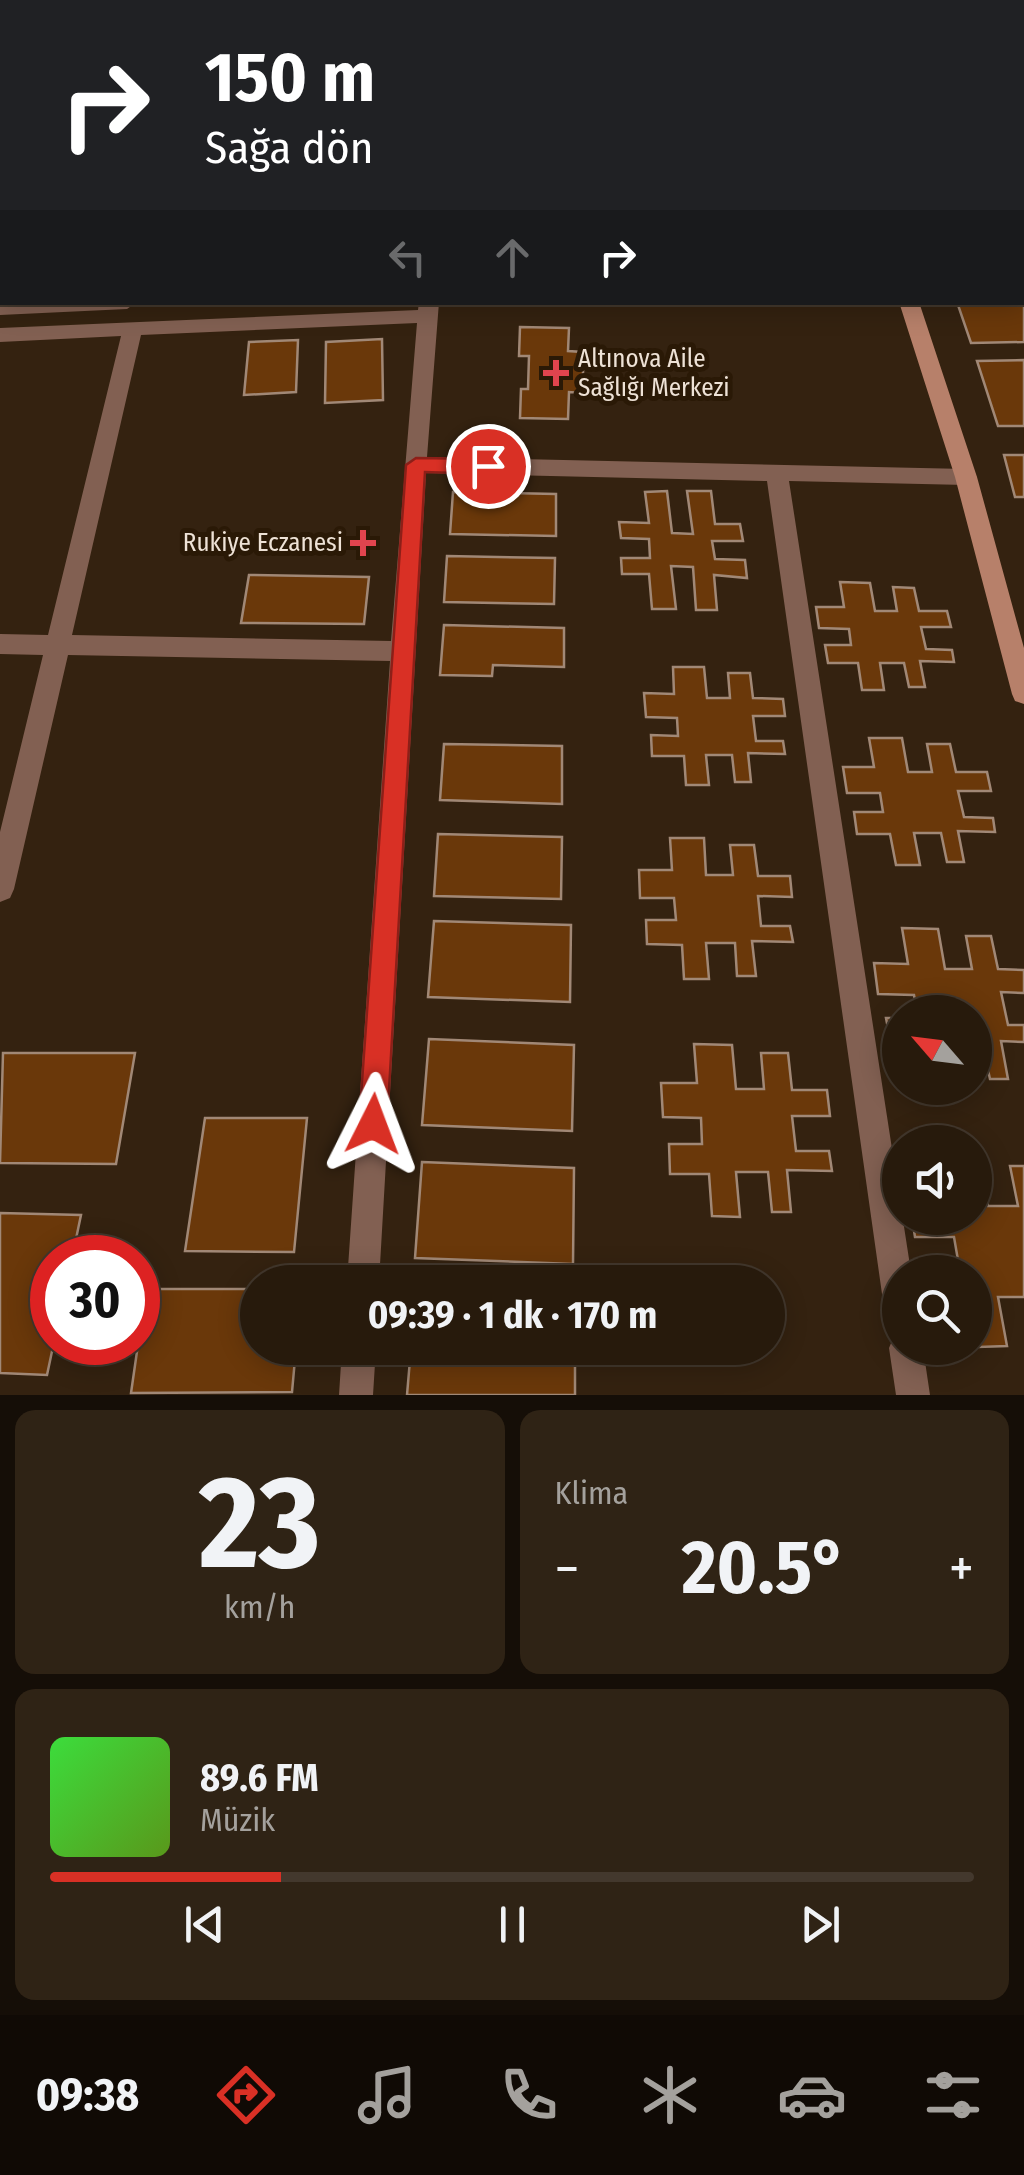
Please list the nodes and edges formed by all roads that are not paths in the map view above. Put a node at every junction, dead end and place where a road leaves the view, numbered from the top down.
1 (910, 305) edge
2 (0, 308) edge
3 (428, 309) edge
4 (130, 315) edge
5 (0, 334) edge
6 (416, 465) junction
7 (778, 473) junction
8 (966, 477) junction
9 (56, 642) junction
10 (0, 644) edge
11 (402, 651) junction
12 (1024, 694) edge
13 (0, 889) edge
14 (892, 1255) edge
15 (364, 1265) edge
16 (358, 1365) edge
17 (909, 1365) edge
18 (356, 1395) edge
19 (913, 1395) edge

1 - 8 street
2 - 4 street
3 - 4 street
3 - 6 street
4 - 5 street
4 - 9 street
6 - 7 street
6 - 11 street
7 - 8 street
7 - 14 street
8 - 12 street
9 - 10 street
9 - 11 street
9 - 13 street
11 - 15 street
16 - 18 street
17 - 19 street

